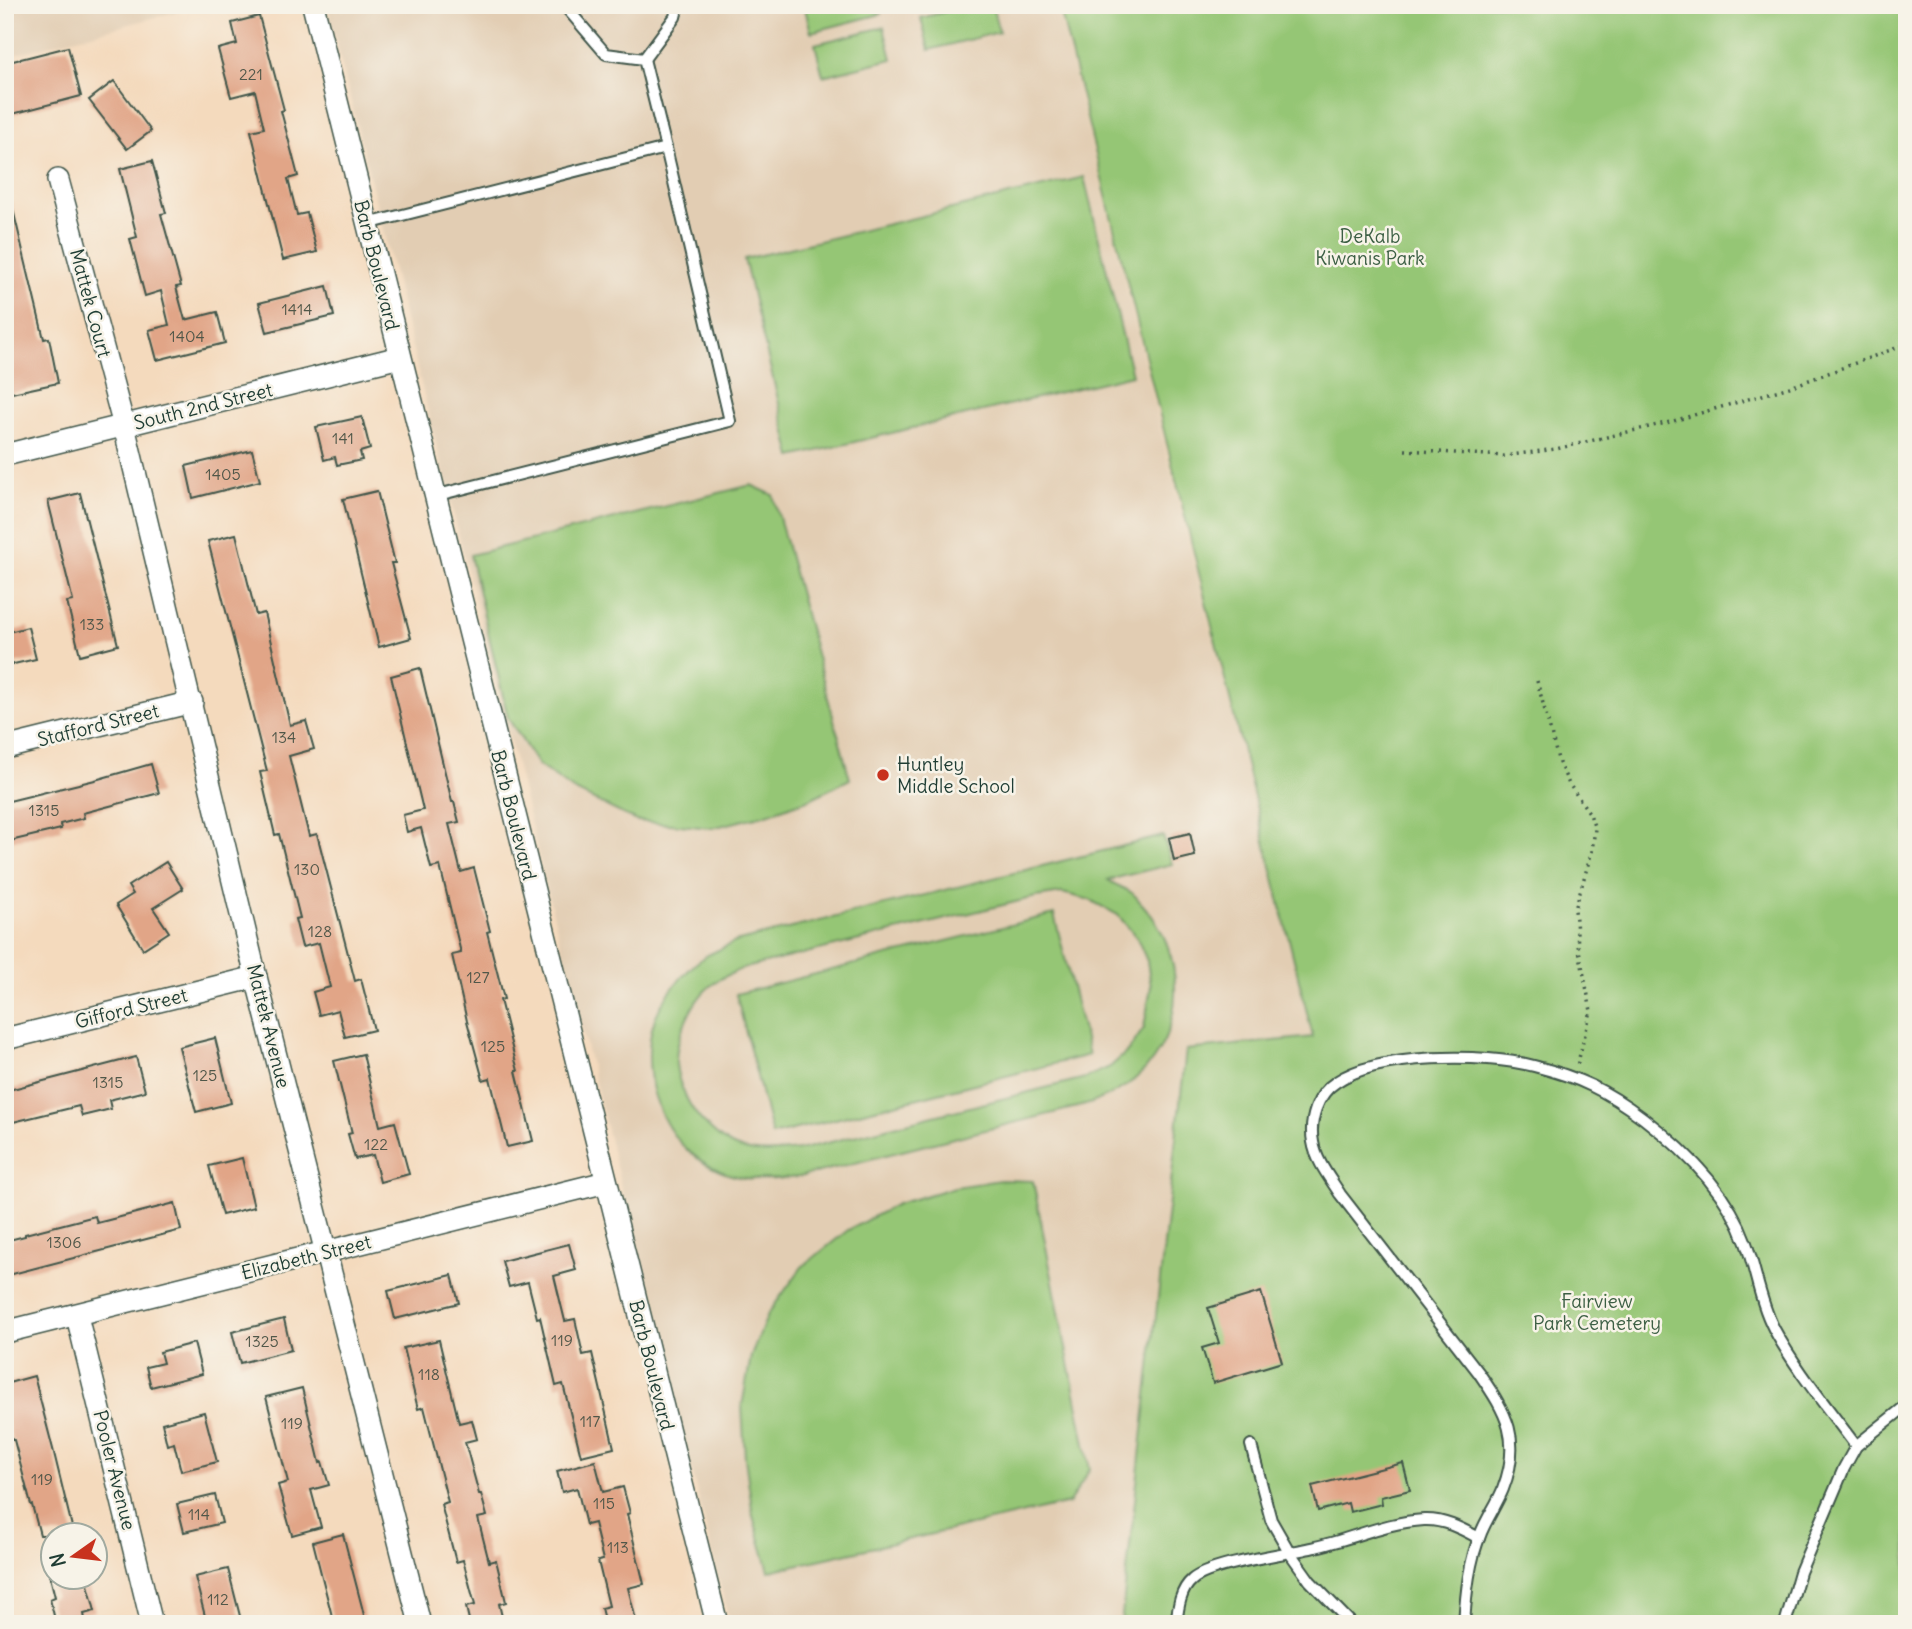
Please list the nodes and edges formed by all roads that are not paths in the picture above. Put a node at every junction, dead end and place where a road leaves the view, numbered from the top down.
1 (313, 5) edge
2 (564, 5) edge
3 (678, 5) edge
4 (644, 59) junction
5 (666, 149) junction
6 (58, 180) dead end
7 (367, 224) junction
8 (400, 357) junction
9 (124, 426) junction
10 (5, 456) edge
11 (434, 496) junction
12 (192, 702) junction
13 (5, 748) edge
14 (256, 977) junction
15 (5, 1039) edge
16 (606, 1182) junction
17 (327, 1252) junction
18 (77, 1316) junction
19 (5, 1332) edge
20 (1907, 1405) edge
21 (1251, 1445) dead end
22 (1856, 1446) junction
23 (1479, 1538) junction
24 (1290, 1553) junction
25 (152, 1624) edge
26 (420, 1624) edge
27 (717, 1624) edge
28 (1176, 1624) edge
29 (1352, 1624) edge
30 (1464, 1624) edge
31 (1785, 1624) edge

1 - 7 street, Barb Boulevard
2 - 4 lane
3 - 4 lane
4 - 5 lane
5 - 7 lane
5 - 11 lane
6 - 9 street, Mattek Court
7 - 8 street, Barb Boulevard
8 - 9 street, South 2nd Street
8 - 11 street, Barb Boulevard
9 - 10 street, South 2nd Street
9 - 12 street, Mattek Avenue
11 - 16 street, Barb Boulevard
12 - 13 street, Stafford Street
12 - 14 street, Mattek Avenue
14 - 15 street, Gifford Street
14 - 17 street, Mattek Avenue
16 - 17 street, Elizabeth Street
16 - 27 street, Barb Boulevard
17 - 18 street, Elizabeth Street
17 - 26 street, Mattek Avenue
18 - 19 street, Elizabeth Street
18 - 25 street, Pooler Avenue
20 - 22 lane
21 - 24 lane
22 - 23 lane
22 - 31 lane
23 - 24 lane
23 - 30 lane
24 - 28 lane
24 - 29 lane

